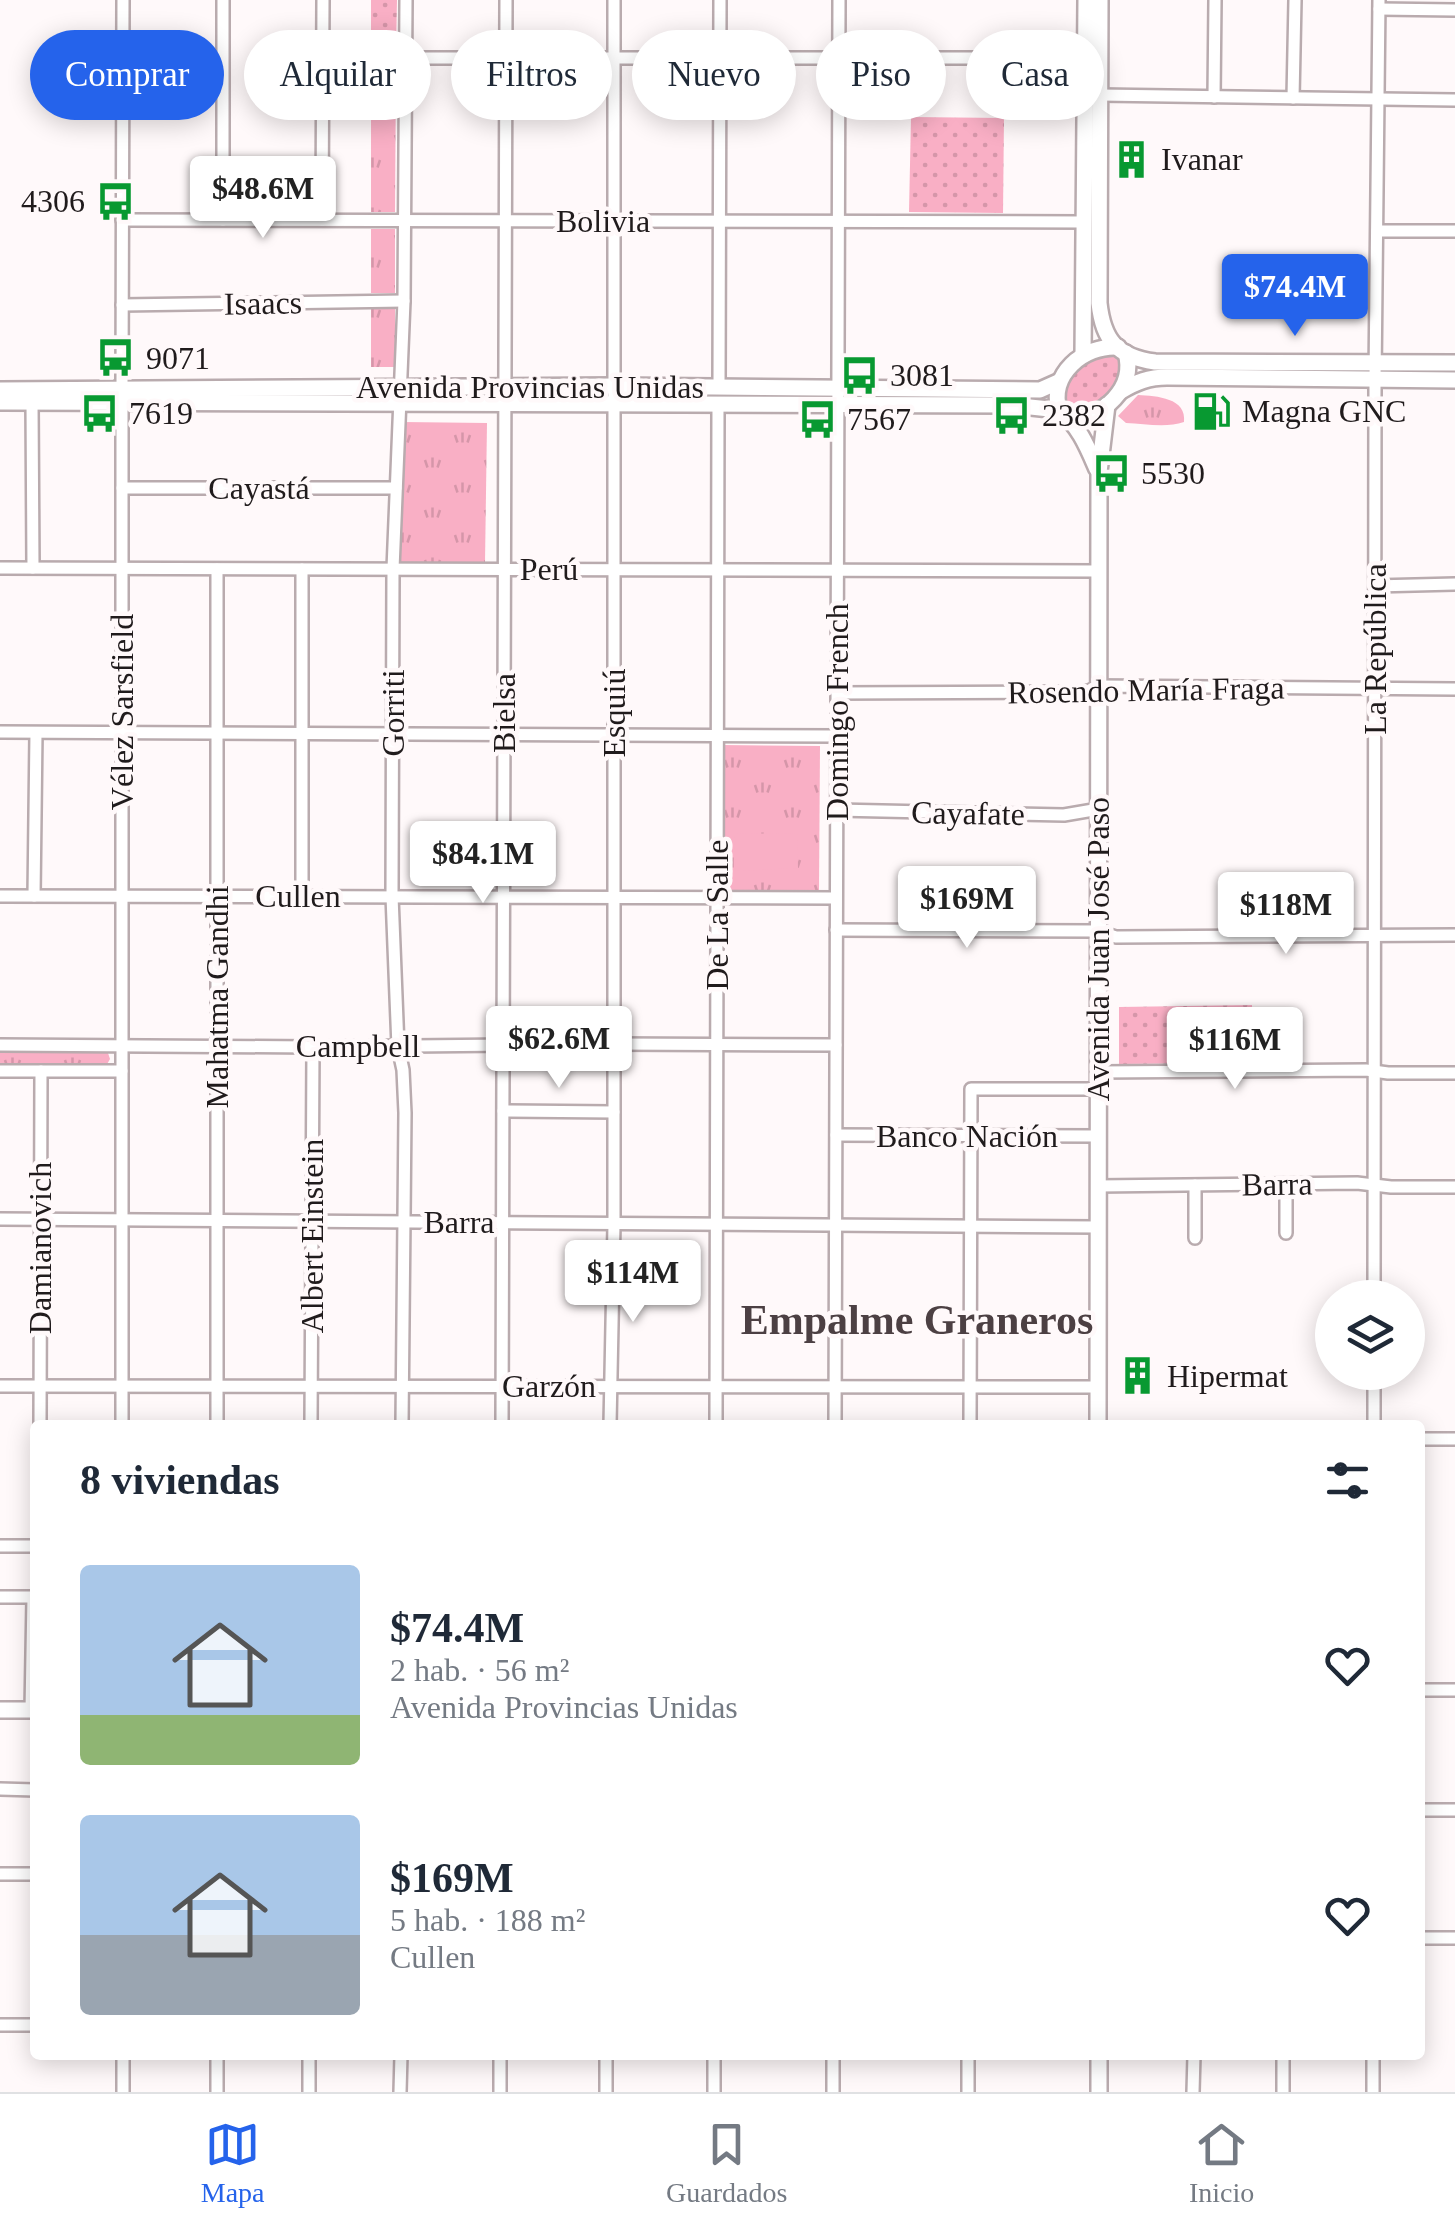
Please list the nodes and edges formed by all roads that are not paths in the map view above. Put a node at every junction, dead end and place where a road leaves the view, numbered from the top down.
1 (122, 0) edge
2 (224, 0) edge
3 (323, 0) edge
4 (406, 0) edge
5 (506, 0) edge
6 (614, 0) edge
7 (720, 0) edge
8 (839, 0) edge
9 (1086, 0) edge
10 (1100, 0) edge
11 (1215, 0) edge
12 (1295, 0) edge
13 (1379, 5) edge
14 (1455, 10) edge
15 (405, 30) edge
16 (506, 30) edge
17 (720, 30) edge
18 (839, 30) edge
19 (1089, 30) edge
20 (1097, 30) edge
21 (614, 58) junction
22 (632, 58) edge
23 (1104, 95) edge
24 (1214, 97) junction
25 (1294, 98) junction
26 (1378, 100) junction
27 (1455, 100) edge
28 (405, 120) edge
29 (506, 120) edge
30 (720, 120) edge
31 (839, 120) edge
32 (1090, 120) edge
33 (1100, 120) edge
34 (122, 220) junction
35 (223, 220) junction
36 (322, 220) junction
37 (405, 220) junction
38 (614, 220) junction
39 (838, 220) junction
40 (506, 221) junction
41 (719, 221) junction
42 (1085, 222) junction
43 (1377, 231) junction
44 (1455, 231) edge
45 (404, 300) junction
46 (122, 305) junction
47 (1122, 350) junction
48 (1083, 356) junction
49 (1455, 363) edge
50 (1375, 370) junction
51 (1455, 380) edge
52 (1058, 382) junction
53 (614, 386) junction
54 (0, 390) edge
55 (1120, 391) junction
56 (401, 395) junction
57 (505, 395) junction
58 (122, 396) junction
59 (718, 396) junction
60 (838, 396) junction
61 (0, 402) edge
62 (32, 402) junction
63 (614, 403) junction
64 (1107, 405) junction
65 (1064, 414) junction
66 (1099, 472) junction
67 (122, 488) junction
68 (396, 488) junction
69 (0, 568) edge
70 (33, 568) junction
71 (122, 568) junction
72 (217, 568) junction
73 (302, 569) junction
74 (393, 569) junction
75 (505, 569) junction
76 (614, 570) junction
77 (718, 570) junction
78 (838, 570) junction
79 (1098, 571) junction
80 (1455, 584) edge
81 (1374, 586) junction
82 (1098, 686) junction
83 (1374, 688) junction
84 (1455, 689) edge
85 (837, 693) junction
86 (0, 732) edge
87 (36, 732) junction
88 (122, 733) junction
89 (217, 733) junction
90 (302, 734) junction
91 (393, 734) junction
92 (504, 734) junction
93 (614, 735) junction
94 (717, 735) junction
95 (837, 736) junction
96 (837, 810) junction
97 (1098, 810) junction
98 (0, 896) edge
99 (34, 896) junction
100 (122, 896) junction
101 (217, 896) junction
102 (302, 896) junction
103 (392, 896) junction
104 (504, 897) junction
105 (614, 897) junction
106 (717, 898) junction
107 (836, 898) junction
108 (836, 930) junction
109 (1098, 932) junction
110 (1455, 935) edge
111 (1374, 937) junction
112 (614, 1044) junction
113 (716, 1044) junction
114 (0, 1045) edge
115 (503, 1045) junction
116 (836, 1045) junction
117 (122, 1046) junction
118 (217, 1046) junction
119 (313, 1047) junction
120 (398, 1047) junction
121 (0, 1070) edge
122 (41, 1071) junction
123 (122, 1071) junction
124 (1374, 1071) junction
125 (1455, 1073) edge
126 (1098, 1081) junction
127 (503, 1110) junction
128 (614, 1112) junction
129 (836, 1135) junction
130 (971, 1135) junction
131 (1098, 1136) junction
132 (1286, 1184) junction
133 (1196, 1185) junction
134 (1374, 1185) junction
135 (1098, 1186) junction
136 (1455, 1187) edge
137 (0, 1218) edge
138 (40, 1219) junction
139 (122, 1220) junction
140 (217, 1220) junction
141 (312, 1221) junction
142 (402, 1222) junction
143 (503, 1223) junction
144 (614, 1224) junction
145 (716, 1224) junction
146 (836, 1225) junction
147 (971, 1226) junction
148 (1098, 1228) junction
149 (1286, 1233) dead end
150 (1195, 1238) dead end
151 (1374, 1280) edge
152 (0, 1386) edge
153 (40, 1386) junction
154 (122, 1386) junction
155 (217, 1386) junction
156 (312, 1386) junction
157 (402, 1386) junction
158 (502, 1386) junction
159 (611, 1386) junction
160 (716, 1386) junction
161 (835, 1387) junction
162 (970, 1387) junction
163 (1098, 1387) junction
164 (1374, 1390) edge
165 (40, 1420) edge
166 (122, 1420) edge
167 (217, 1420) edge
168 (311, 1420) edge
169 (402, 1420) edge
170 (502, 1420) edge
171 (610, 1420) edge
172 (716, 1420) edge
173 (835, 1420) edge
174 (970, 1420) edge
175 (1098, 1420) edge
176 (1374, 1420) edge
177 (1425, 1439) edge
178 (1455, 1439) edge
179 (0, 1546) edge
180 (30, 1546) edge
181 (0, 1597) edge
182 (30, 1597) edge
183 (1425, 1690) edge
184 (1455, 1690) edge
185 (0, 1710) edge
186 (30, 1710) edge
187 (0, 1789) edge
188 (30, 1790) edge
189 (1425, 1810) edge
190 (1455, 1810) edge
191 (0, 1874) edge
192 (30, 1874) edge
193 (1425, 1938) edge
194 (1455, 1938) edge
195 (0, 2025) edge
196 (30, 2026) edge
197 (122, 2060) edge
198 (217, 2060) edge
199 (309, 2060) edge
200 (400, 2060) edge
201 (500, 2060) edge
202 (606, 2060) edge
203 (714, 2060) edge
204 (833, 2060) edge
205 (968, 2060) edge
206 (1099, 2060) edge
207 (1194, 2060) edge
208 (1284, 2060) edge
209 (1374, 2060) edge
210 (122, 2092) edge
211 (217, 2092) edge
212 (309, 2092) edge
213 (400, 2092) edge
214 (500, 2092) edge
215 (606, 2092) edge
216 (714, 2092) edge
217 (833, 2092) edge
218 (968, 2092) edge
219 (1099, 2092) edge
220 (1193, 2092) edge
221 (1283, 2092) edge
222 (1374, 2092) edge

1 - 34 street, Vélez Sarsfield
2 - 35 street
3 - 36 street
4 - 15 street, Gorriti
5 - 16 street, Bielsa
6 - 21 street, Esquiú
7 - 17 street, De La Salle
8 - 18 street, Domingo French
9 - 19 main road
10 - 20 main road
11 - 24 street
12 - 25 street
13 - 14 street
13 - 26 street, La República
21 - 22 street
21 - 38 street, Esquiú
23 - 24 street
24 - 25 street
25 - 26 street
26 - 27 street
26 - 43 street, La República
28 - 37 street, Gorriti
29 - 40 street, Bielsa
30 - 41 street, De La Salle
31 - 39 street, Domingo French
32 - 42 main road
33 - 47 main road
34 - 35 street, Bolivia
34 - 46 street, Vélez Sarsfield
35 - 36 street, Bolivia
36 - 37 street, Bolivia
37 - 40 street, Bolivia
37 - 45 street, Gorriti
38 - 40 street, Bolivia
38 - 41 street, Bolivia
38 - 53 street, Esquiú
39 - 41 street, Bolivia
39 - 42 street, Bolivia
39 - 60 street, Domingo French
40 - 57 street, Bielsa
41 - 59 street, De La Salle
42 - 48 main road
43 - 44 street
43 - 50 street, La República
45 - 46 street, Isaacs
45 - 56 street, Gorriti
46 - 58 street, Vélez Sarsfield
47 - 48 main road
47 - 50 main road
47 - 55 main road
48 - 52 main road
49 - 50 main road
50 - 51 main road
50 - 55 main road
50 - 81 street, La República
52 - 60 main road, Avenida Provincias Unidas
52 - 65 main road
53 - 57 main road, Avenida Provincias Unidas
53 - 59 main road, Avenida Provincias Unidas
53 - 63 street, Esquiú
54 - 58 main road, Avenida Provincias Unidas
55 - 64 main road
56 - 57 main road, Avenida Provincias Unidas
56 - 58 main road, Avenida Provincias Unidas
56 - 68 street, Gorriti
57 - 63 main road, Avenida Provincias Unidas
57 - 75 street, Bielsa
58 - 62 main road, Avenida Provincias Unidas
58 - 67 street, Vélez Sarsfield
59 - 60 main road, Avenida Provincias Unidas
59 - 63 main road, Avenida Provincias Unidas
59 - 77 street, De La Salle
60 - 65 main road, Avenida Provincias Unidas
60 - 78 street, Domingo French
61 - 62 main road, Avenida Provincias Unidas
62 - 70 street
63 - 76 street, Esquiú
64 - 65 main road
64 - 66 main road, Avenida Juan José Paso
65 - 66 main road, Avenida Juan José Paso
66 - 79 main road, Avenida Juan José Paso
67 - 68 street, Cayastá
67 - 71 street, Vélez Sarsfield
68 - 74 street, Gorriti
69 - 70 street, Perú
70 - 71 street, Perú
71 - 72 street, Perú
71 - 88 street, Vélez Sarsfield
72 - 73 street, Perú
72 - 89 street, Mahatma Gandhi
73 - 74 street, Perú
73 - 90 street
74 - 75 street, Perú
74 - 91 street, Gorriti
75 - 76 street, Perú
75 - 92 street, Bielsa
76 - 77 street, Perú
76 - 93 street, Esquiú
77 - 78 street, Perú
77 - 94 street, De La Salle
78 - 79 street, Perú
78 - 85 street, Domingo French
79 - 82 main road, Avenida Juan José Paso
80 - 81 street
81 - 83 street, La República
82 - 83 street, Rosendo María Fraga
82 - 85 street, Rosendo María Fraga
82 - 97 main road, Avenida Juan José Paso
83 - 84 street, Rosendo María Fraga
83 - 111 street, La República
85 - 95 street, Domingo French
86 - 87 street
87 - 88 street
87 - 99 street
88 - 89 street
88 - 100 street, Vélez Sarsfield
89 - 90 street
89 - 101 street, Mahatma Gandhi
90 - 91 street
90 - 102 street
91 - 92 street
91 - 103 street, Gorriti
92 - 93 street
92 - 104 street, Bielsa
93 - 94 street
93 - 105 street, Esquiú
94 - 95 street
94 - 106 street, De La Salle
95 - 96 street, Domingo French
96 - 97 street, Cayafate
96 - 107 street, Domingo French
97 - 109 main road, Avenida Juan José Paso
98 - 99 street, Cullen
99 - 100 street, Cullen
100 - 101 street, Cullen
100 - 117 street, Vélez Sarsfield
101 - 102 street, Cullen
101 - 118 street, Mahatma Gandhi
102 - 103 street, Cullen
103 - 104 street, Cullen
103 - 120 street, Gorriti
104 - 105 street, Cullen
104 - 115 street, Bielsa
105 - 106 street, Cullen
105 - 112 street, Esquiú
106 - 107 street, Cullen
106 - 113 street, De La Salle
107 - 108 street, Domingo French
108 - 109 street
108 - 116 street, Domingo French
109 - 111 street
109 - 126 main road, Avenida Juan José Paso
110 - 111 street
111 - 124 street, La República
112 - 113 street, Campbell
112 - 115 street, Campbell
112 - 128 street, Esquiú
113 - 116 street, Campbell
113 - 145 street, De La Salle
114 - 117 street, Campbell
115 - 120 street, Campbell
115 - 127 street, Bielsa
116 - 129 street, Domingo French
117 - 118 street, Campbell
117 - 123 street, Vélez Sarsfield
118 - 119 street, Campbell
118 - 140 street, Mahatma Gandhi
119 - 120 street, Campbell
119 - 141 street, Albert Einstein
120 - 142 street, Gorriti
121 - 122 street
122 - 123 street
122 - 138 street, Damianovich
123 - 139 street, Vélez Sarsfield
124 - 125 street
124 - 126 street
124 - 134 street, La República
126 - 130 street
126 - 131 main road, Avenida Juan José Paso
127 - 128 street
127 - 143 street, Bielsa
128 - 144 street, Esquiú
129 - 130 street, Banco Nación
129 - 146 street, Domingo French
130 - 131 street, Banco Nación
130 - 147 street
131 - 135 main road, Avenida Juan José Paso
132 - 133 street, Barra
132 - 134 street, Barra
132 - 149 street
133 - 135 street, Barra
133 - 150 street
134 - 136 street, Barra
134 - 151 street, La República
135 - 148 main road, Avenida Juan José Paso
137 - 138 street, Barra
138 - 139 street, Barra
138 - 153 street, Damianovich
139 - 140 street, Barra
139 - 154 street, Vélez Sarsfield
140 - 141 street, Barra
140 - 155 street, Mahatma Gandhi
141 - 142 street, Barra
141 - 156 street, Albert Einstein
142 - 143 street, Barra
142 - 157 street, Gorriti
143 - 144 street, Barra
143 - 158 street, Bielsa
144 - 145 street, Barra
144 - 159 street, Esquiú
145 - 146 street, Barra
145 - 160 street, De La Salle
146 - 147 street, Barra
146 - 161 street, Domingo French
147 - 148 street, Barra
147 - 162 street
148 - 163 main road, Avenida Juan José Paso
152 - 153 street, Garzón
153 - 154 street, Garzón
153 - 165 street, Damianovich
154 - 155 street, Garzón
154 - 166 street, Vélez Sarsfield
155 - 156 street, Garzón
155 - 167 street, Mahatma Gandhi
156 - 157 street, Garzón
156 - 168 street, Albert Einstein
157 - 158 street, Garzón
157 - 169 street, Gorriti
158 - 159 street, Garzón
158 - 170 street, Bielsa
159 - 160 street, Garzón
159 - 171 street, Esquiú
160 - 161 street, Garzón
160 - 172 street, De La Salle
161 - 162 street, Garzón
161 - 173 street, Domingo French
162 - 163 street, Garzón
162 - 174 street
163 - 175 main road, Avenida Juan José Paso
164 - 176 street
177 - 178 street
179 - 180 street
181 - 182 street
183 - 184 street
185 - 186 main road
187 - 188 street
189 - 190 street
191 - 192 street
193 - 194 street
195 - 196 street
197 - 210 street
198 - 211 street
199 - 212 street
200 - 213 street
201 - 214 street
202 - 215 street
203 - 216 street
204 - 217 street
205 - 218 street
206 - 219 main road
207 - 220 street
208 - 221 street
209 - 222 street

